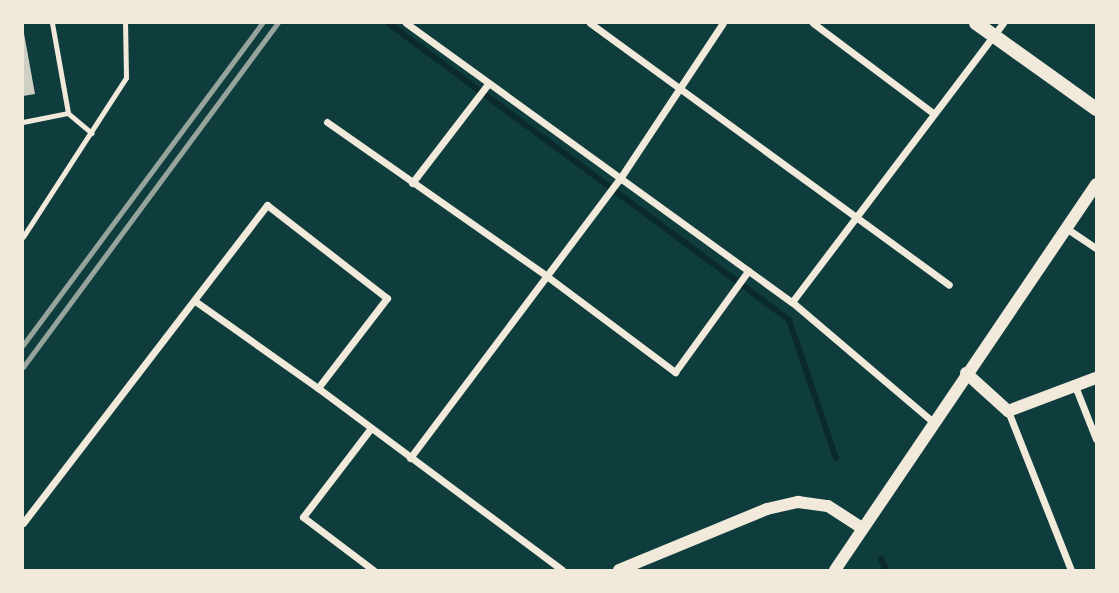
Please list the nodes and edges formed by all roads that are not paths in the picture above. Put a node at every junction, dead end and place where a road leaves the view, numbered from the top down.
1 (52, 23) edge
2 (125, 23) edge
3 (406, 23) edge
4 (590, 23) edge
5 (723, 23) edge
6 (813, 23) edge
7 (976, 23) edge
8 (1003, 23) edge
9 (993, 36) junction
10 (488, 84) junction
11 (680, 86) junction
12 (1096, 109) edge
13 (68, 114) junction
14 (933, 114) junction
15 (23, 122) edge
16 (327, 122) dead end
17 (92, 133) junction
18 (619, 180) junction
19 (412, 183) junction
20 (1096, 184) edge
21 (855, 217) junction
22 (1066, 227) junction
23 (23, 237) edge
24 (1096, 248) edge
25 (748, 271) junction
26 (548, 277) junction
27 (949, 285) dead end
28 (195, 301) junction
29 (792, 302) junction
30 (967, 373) junction
31 (1096, 378) edge
32 (1075, 386) junction
33 (318, 388) junction
34 (1008, 411) junction
35 (934, 423) junction
36 (371, 428) junction
37 (1096, 439) edge
38 (410, 458) junction
39 (23, 523) edge
40 (862, 528) junction
41 (373, 570) edge
42 (562, 570) edge
43 (619, 570) edge
44 (835, 570) edge
45 (1071, 570) edge

1 - 13 lane
2 - 17 lane
3 - 10 street
4 - 11 street
5 - 11 street
6 - 14 street
7 - 9 main road
8 - 9 street
9 - 12 main road
9 - 14 street
10 - 18 street
10 - 19 street
11 - 18 street
11 - 21 street
13 - 15 lane
13 - 17 lane
14 - 21 street
16 - 19 street
17 - 23 lane
18 - 25 street
18 - 26 street
19 - 26 street
20 - 22 street
21 - 27 street
21 - 29 street
22 - 24 street
22 - 30 street
25 - 26 street
25 - 29 street
26 - 38 street
28 - 33 street
28 - 33 street
28 - 39 street
29 - 35 street
30 - 34 street
30 - 35 street
31 - 32 street
32 - 34 street
32 - 37 street
33 - 36 street
34 - 45 street
35 - 40 street
36 - 38 street
36 - 41 street
38 - 42 street
40 - 43 street
40 - 44 street

